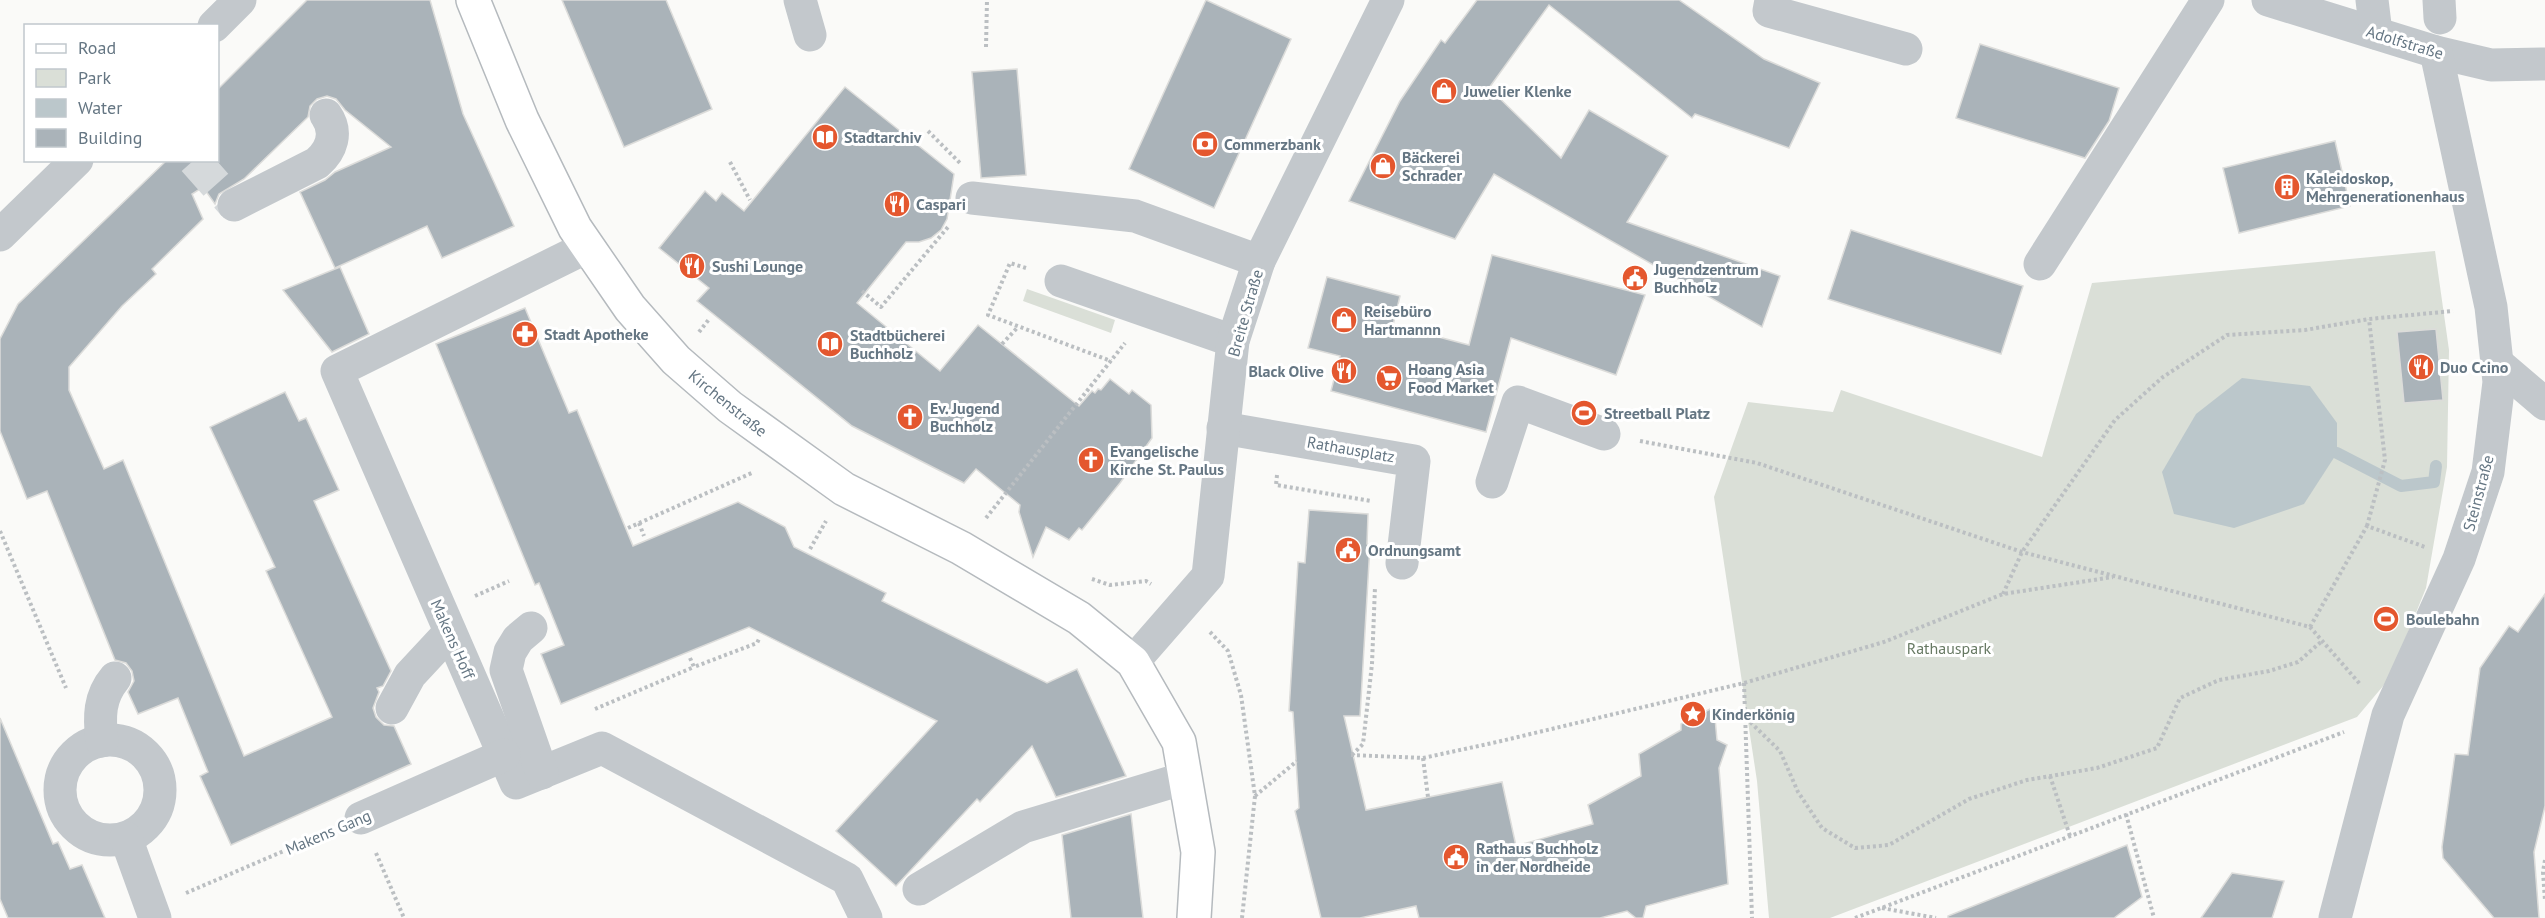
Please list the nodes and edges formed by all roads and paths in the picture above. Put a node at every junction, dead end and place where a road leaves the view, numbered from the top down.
1 (240, 0) edge
2 (473, 0) edge
3 (800, 0) edge
4 (987, 0) edge
5 (1771, 0) edge
6 (2208, 0) edge
7 (2268, 0) edge
8 (2372, 0) edge
9 (1383, 9) edge
10 (216, 24) edge
11 (2376, 33) junction
12 (810, 35) dead end
13 (986, 47) dead end
14 (1905, 49) dead end
15 (2436, 52) junction
16 (2545, 64) edge
17 (326, 115) dead end
18 (75, 162) edge
19 (730, 162) dead end
20 (972, 198) joint
21 (750, 200) dead end
22 (234, 205) dead end
23 (0, 235) edge
24 (587, 247) junction
25 (1259, 261) junction
26 (2040, 264) dead end
27 (1060, 281) joint
28 (862, 291) dead end
29 (2491, 307) junction
30 (1150, 312) junction
31 (2369, 320) junction
32 (1018, 327) junction
33 (1233, 341) junction
34 (1002, 345) dead end
35 (1111, 361) junction
36 (2497, 363) junction
37 (2545, 404) edge
38 (1223, 428) junction
39 (1604, 434) joint
40 (794, 455) junction
41 (1492, 482) dead end
42 (983, 521) dead end
43 (639, 523) junction
44 (2367, 526) junction
45 (628, 528) dead end
46 (0, 531) edge
47 (644, 536) dead end
48 (2022, 552) junction
49 (2459, 559) junction
50 (1402, 563) dead end
51 (1081, 576) dead end
52 (2116, 576) junction
53 (1375, 585) dead end
54 (2003, 594) junction
55 (1184, 605) junction
56 (2310, 627) junction
57 (531, 628) dead end
58 (450, 632) junction
59 (760, 637) dead end
60 (2322, 641) junction
61 (690, 658) dead end
62 (1133, 663) junction
63 (694, 667) junction
64 (115, 678) dead end
65 (1744, 683) junction
66 (67, 691) dead end
67 (392, 708) dead end
68 (2388, 715) junction
69 (1746, 718) junction
70 (102, 741) junction
71 (602, 748) junction
72 (504, 754) junction
73 (1423, 758) junction
74 (1297, 761) dead end
75 (542, 773) junction
76 (2050, 776) junction
77 (1185, 778) junction
78 (1255, 796) junction
79 (1428, 797) dead end
80 (2126, 814) junction
81 (361, 818) junction
82 (2070, 836) junction
83 (126, 838) junction
84 (2545, 860) edge
85 (919, 889) dead end
86 (2545, 900) edge
87 (1881, 908) junction
88 (153, 913) edge
89 (404, 918) edge
90 (866, 918) edge
91 (1194, 918) edge
92 (1242, 918) edge
93 (1752, 918) edge
94 (1855, 918) edge
95 (1936, 918) edge
96 (2154, 918) edge
97 (2335, 918) edge

1 - 10 street
2 - 24 main road, Kirchenstraße
3 - 12 street
4 - 13 path
5 - 14 street
6 - 26 street
7 - 11 street, Adolfstraße
8 - 11 street
9 - 25 street, Breite Straße
11 - 15 street, Adolfstraße
15 - 16 street, Adolfstraße
15 - 29 street, Steinstraße
17 - 22 street
18 - 23 street
19 - 21 path
20 - 25 street
20 - 28 path
24 - 40 main road, Kirchenstraße
24 - 58 street, Makens Hoff
25 - 33 street, Breite Straße
27 - 30 street
27 - 32 path
29 - 31 path
29 - 36 street, Steinstraße
30 - 33 street
30 - 35 path
31 - 44 path
31 - 48 path
32 - 34 path
32 - 35 path
33 - 38 street, Breite Straße
35 - 42 path
36 - 37 street
36 - 49 street, Steinstraße
38 - 50 street, Rathausplatz
38 - 55 street, Breite Straße
39 - 41 street
39 - 48 path
40 - 43 path
40 - 62 main road, Kirchenstraße
43 - 45 path
43 - 47 path
44 - 49 path
44 - 56 path
46 - 66 path
48 - 52 path
48 - 54 path
49 - 68 street, Steinstraße
51 - 55 path
52 - 54 path
52 - 56 path
53 - 73 path
54 - 65 path
55 - 62 street, Breite Straße
55 - 78 path
56 - 60 path
57 - 75 street
58 - 67 street
58 - 72 street, Makens Hoff
59 - 63 path
60 - 68 path
60 - 76 path
61 - 63 path
62 - 77 main road, Kirchenstraße
63 - 71 path
64 - 70 street
65 - 69 path
65 - 73 path
68 - 80 path
68 - 97 street, Steinstraße
69 - 76 path
69 - 93 path
70 - 83 street
70 - 83 street
71 - 75 street, Makens Hoff
71 - 90 street
72 - 75 street, Makens Hoff
72 - 81 street, Makens Gang
73 - 79 path
74 - 78 path
76 - 82 path
77 - 85 street
77 - 91 main road, Kirchenstraße
78 - 92 path
80 - 82 path
80 - 96 path
81 - 88 path, Makens Gang
81 - 89 path
82 - 87 path
83 - 88 street
84 - 86 path
87 - 94 path
87 - 95 path

